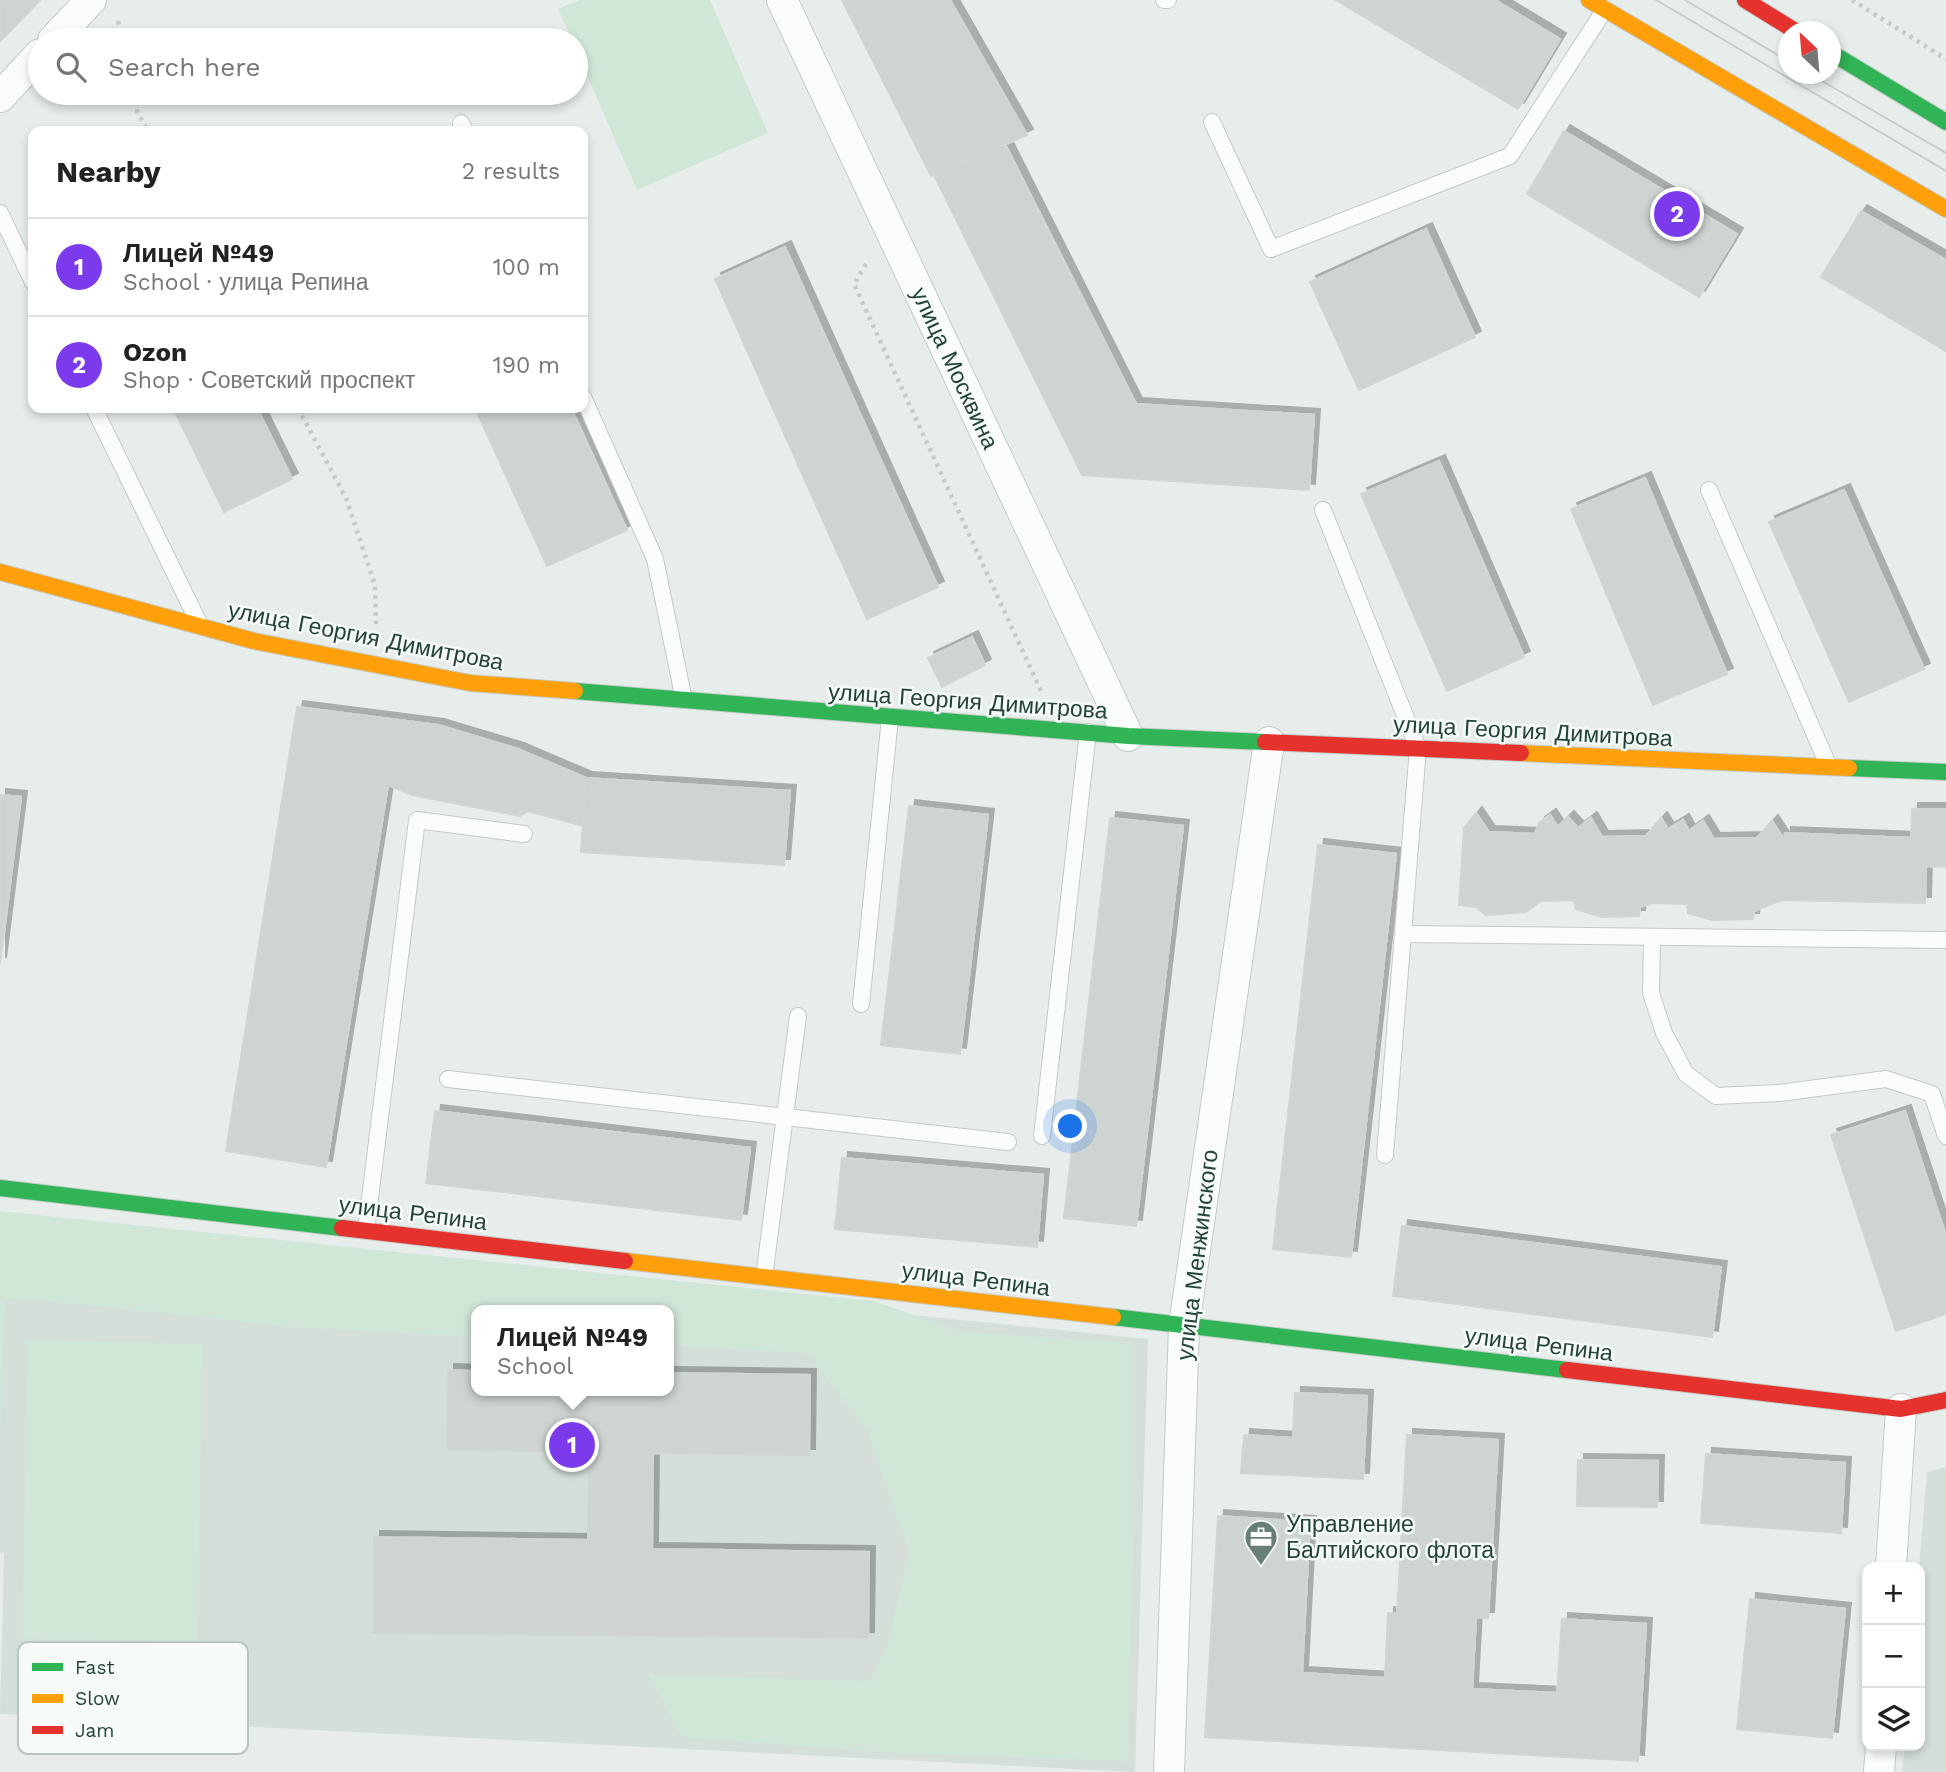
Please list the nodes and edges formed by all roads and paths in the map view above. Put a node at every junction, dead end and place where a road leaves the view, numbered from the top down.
1 (92, 0) edge
2 (782, 0) edge
3 (1589, 0) edge
4 (1745, 0) edge
5 (1852, 0) edge
6 (1605, 9) junction
7 (1779, 21) edge
8 (65, 28) edge
9 (1841, 59) edge
10 (1946, 59) edge
11 (28, 67) edge
12 (0, 97) edge
13 (136, 105) edge
14 (1212, 122) dead end
15 (1946, 122) edge
16 (145, 126) edge
17 (1946, 209) edge
18 (0, 214) edge
19 (873, 253) dead end
20 (28, 272) edge
21 (588, 408) edge
22 (96, 413) edge
23 (301, 413) edge
24 (1709, 490) dead end
25 (1322, 510) dead end
26 (0, 572) edge
27 (201, 626) junction
28 (376, 666) junction
29 (684, 702) junction
30 (890, 718) junction
31 (1059, 730) junction
32 (1088, 732) junction
33 (1128, 736) junction
34 (1269, 742) junction
35 (1418, 748) junction
36 (1829, 767) junction
37 (1946, 772) edge
38 (524, 834) dead end
39 (1403, 934) junction
40 (1652, 938) junction
41 (1946, 940) edge
42 (861, 1004) dead end
43 (798, 1016) dead end
44 (448, 1079) dead end
45 (785, 1118) junction
46 (1042, 1136) dead end
47 (1946, 1136) edge
48 (1008, 1142) dead end
49 (1385, 1155) dead end
50 (0, 1188) edge
51 (366, 1230) junction
52 (764, 1277) junction
53 (1184, 1326) junction
54 (1946, 1400) edge
55 (1901, 1409) junction
56 (1891, 1562) edge
57 (1881, 1751) edge
58 (1169, 1772) edge
59 (1879, 1772) edge

1 - 8 street
2 - 33 street, улица Москвина
3 - 6 street
4 - 7 street
5 - 10 path
6 - 14 lane
6 - 17 street
9 - 15 street
11 - 12 street
13 - 16 path
18 - 20 lane
19 - 31 path
21 - 29 lane
22 - 27 lane
23 - 28 path
24 - 36 lane
25 - 35 lane
26 - 27 street, улица Георгия Димитрова
27 - 28 street, улица Георгия Димитрова
28 - 29 street, улица Георгия Димитрова
29 - 30 street, улица Георгия Димитрова
30 - 31 street, улица Георгия Димитрова
30 - 42 lane
31 - 32 street, улица Георгия Димитрова
32 - 33 street, улица Георгия Димитрова
32 - 46 lane
33 - 34 street, улица Георгия Димитрова
34 - 35 street, улица Георгия Димитрова
34 - 53 street, улица Менжинского
35 - 36 street, улица Георгия Димитрова
35 - 39 lane
36 - 37 street, улица Георгия Димитрова
38 - 51 lane
39 - 40 lane
39 - 49 lane
40 - 41 lane
40 - 47 lane
43 - 45 lane
44 - 45 lane
45 - 48 lane
45 - 52 lane
50 - 51 street, улица Репина
51 - 52 street, улица Репина
52 - 53 street, улица Репина
53 - 55 street, улица Репина
53 - 58 street, улица Менжинского
54 - 55 street, улица Репина
55 - 56 street
57 - 59 street

